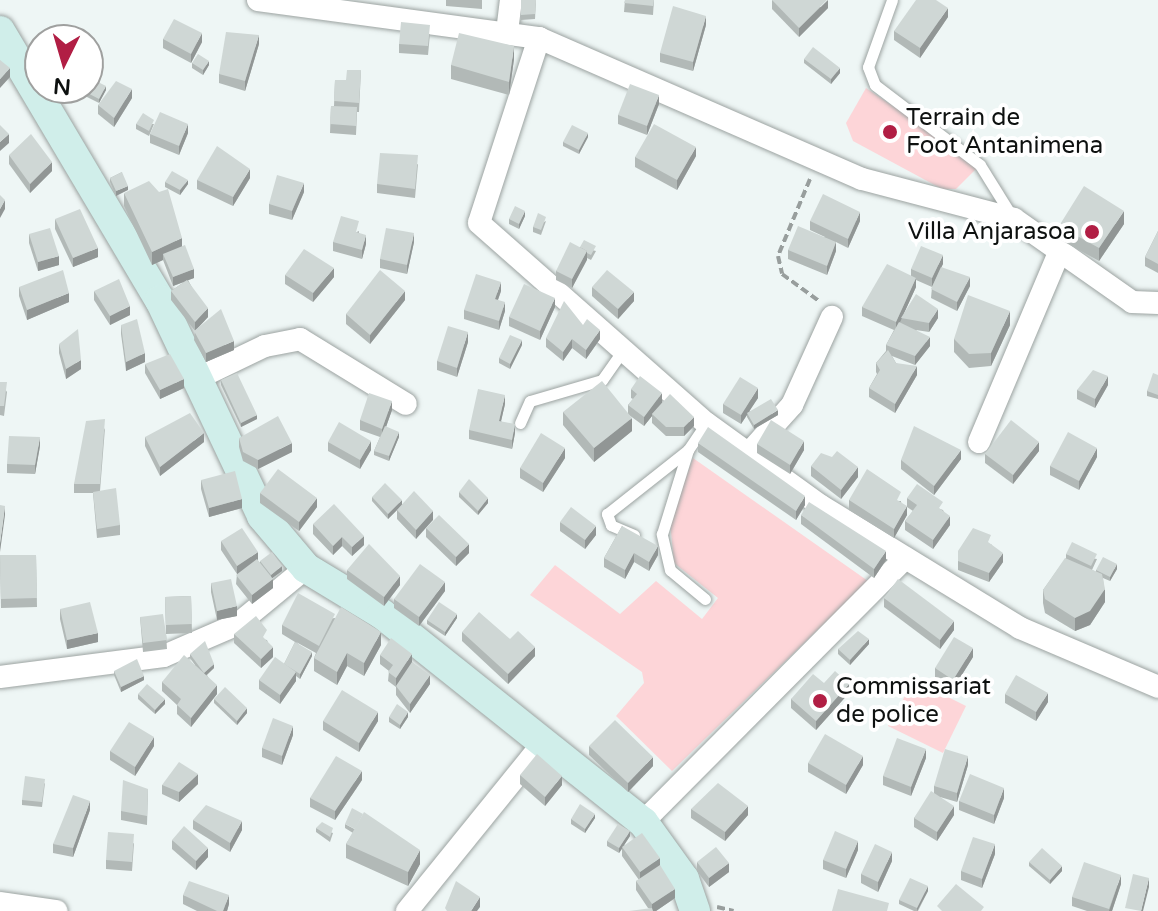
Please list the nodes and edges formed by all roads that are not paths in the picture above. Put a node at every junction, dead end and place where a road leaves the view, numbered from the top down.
1 (258, 0) edge
2 (511, 0) edge
3 (892, 0) edge
4 (0, 31) edge
5 (507, 32) junction
6 (539, 38) junction
7 (1014, 219) junction
8 (1059, 253) junction
9 (1158, 303) edge
10 (832, 317) road end
11 (622, 351) junction
12 (196, 379) junction
13 (406, 404) dead end
14 (520, 423) dead end
15 (706, 423) junction
16 (979, 442) dead end
17 (688, 450) junction
18 (748, 454) junction
19 (664, 548) junction
20 (905, 558) junction
21 (306, 568) junction
22 (705, 599) dead end
23 (0, 677) edge
24 (1158, 687) edge
25 (542, 744) junction
26 (643, 822) junction
27 (0, 903) edge
28 (56, 911) edge
29 (407, 911) edge
30 (695, 911) edge

1 - 5 street
2 - 5 street
3 - 7 lane
4 - 12 street
5 - 6 street
6 - 7 street
6 - 11 street
7 - 8 street
8 - 9 street
8 - 16 street
10 - 18 street
11 - 14 lane
11 - 15 street
12 - 13 street
12 - 21 street
15 - 17 lane
15 - 18 street
17 - 19 lane
17 - 19 lane
18 - 20 street
19 - 22 lane
20 - 24 street
20 - 26 street
21 - 23 street
21 - 25 street
25 - 26 street
25 - 29 street
26 - 30 street
27 - 28 street

